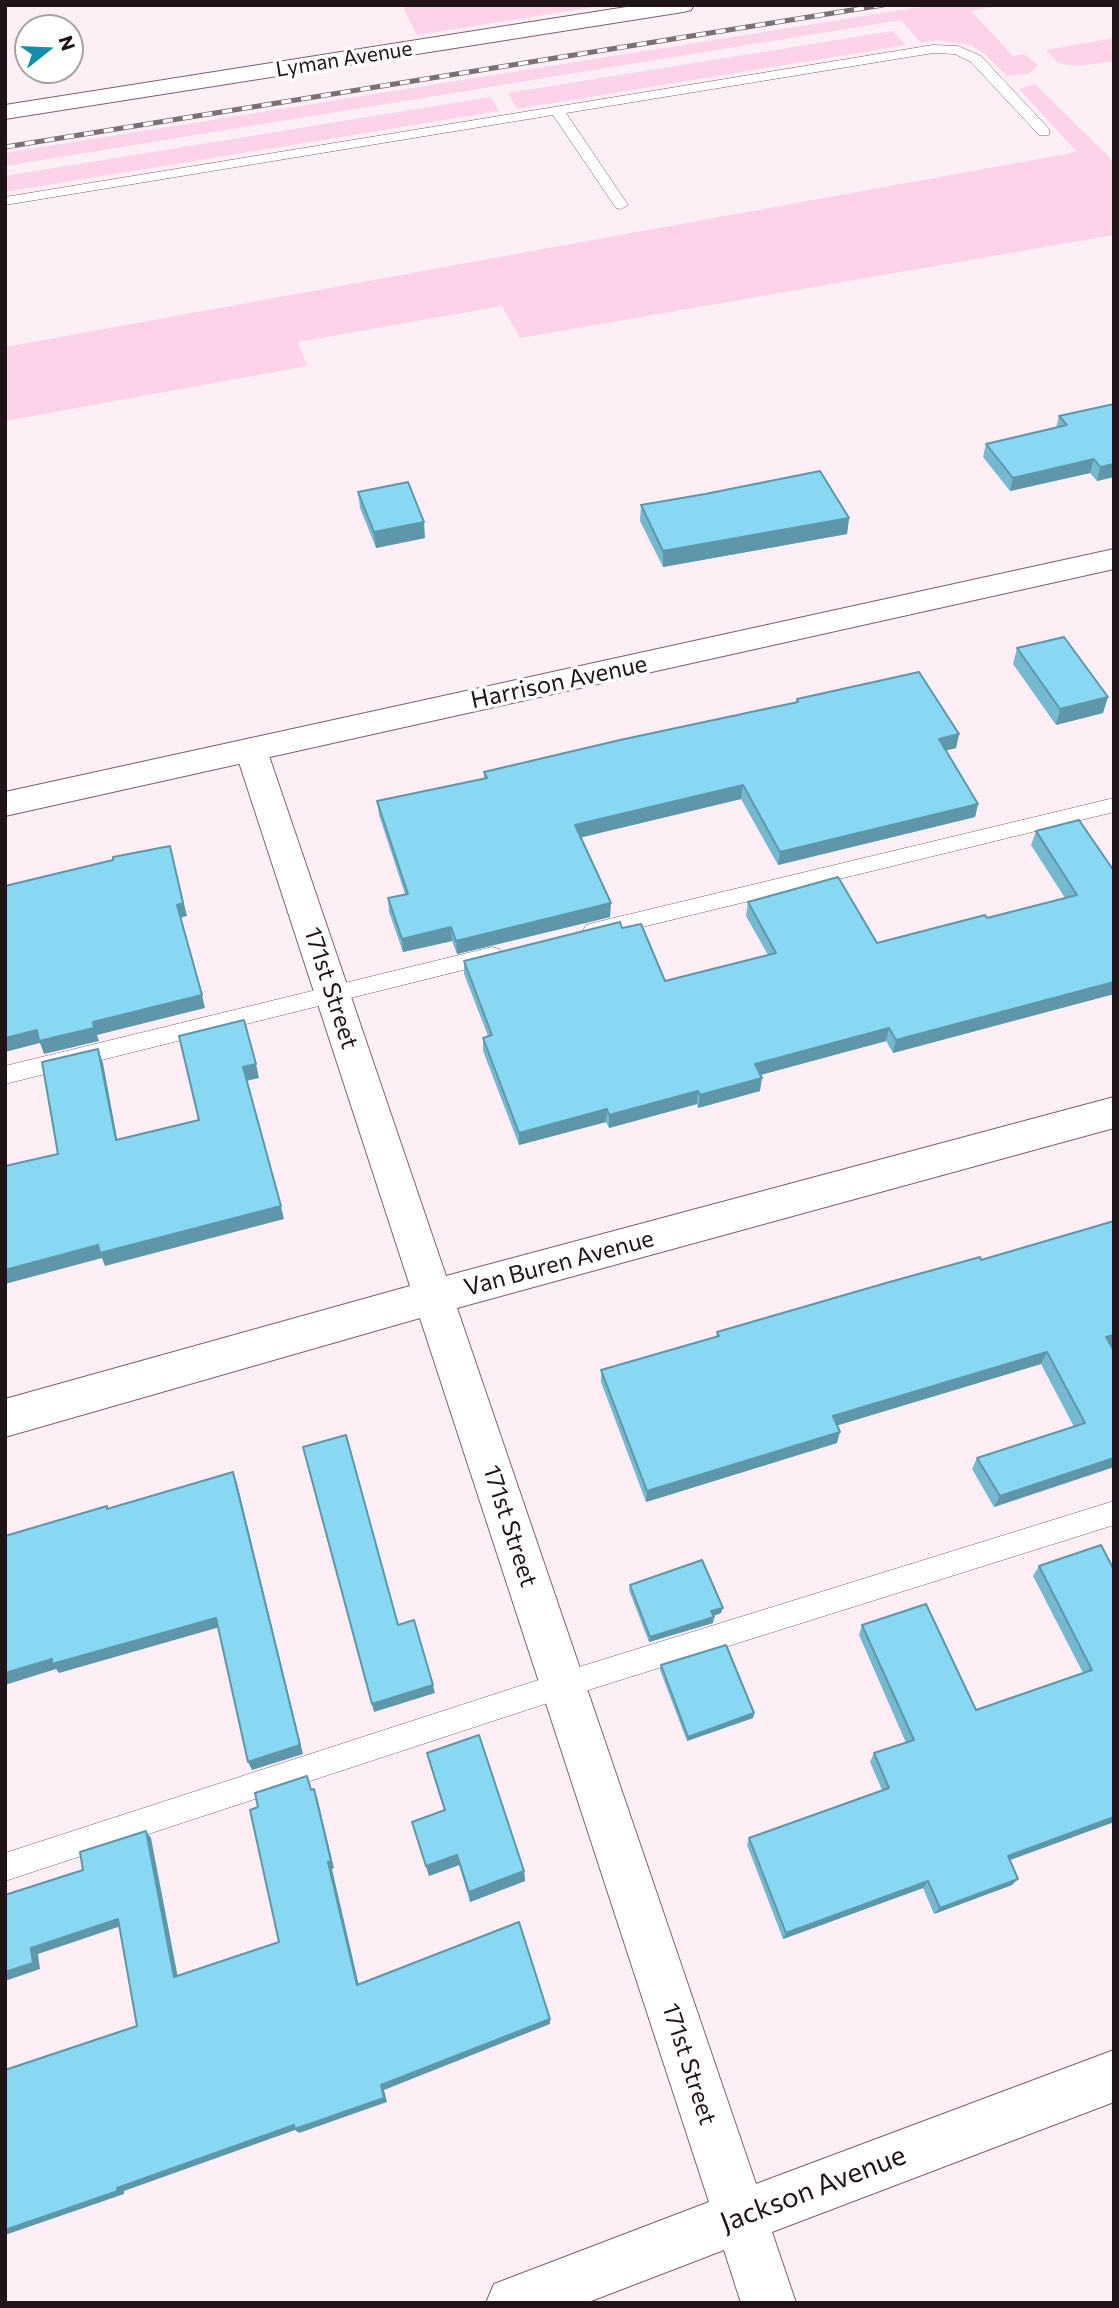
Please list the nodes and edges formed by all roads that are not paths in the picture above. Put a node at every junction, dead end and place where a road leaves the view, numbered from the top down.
1 (683, 5) edge
2 (557, 111) junction
3 (5, 112) edge
4 (1044, 132) dead end
5 (5, 201) edge
6 (621, 205) dead end
7 (1114, 559) edge
8 (251, 750) junction
9 (5, 804) edge
10 (1114, 805) edge
11 (575, 935) edge
12 (508, 952) edge
13 (332, 994) junction
14 (5, 1075) edge
15 (1114, 1112) edge
16 (433, 1297) junction
17 (5, 1418) edge
18 (1114, 1513) edge
19 (563, 1685) junction
20 (5, 1867) edge
21 (1114, 2076) edge
22 (740, 2217) junction
23 (513, 2303) edge
24 (769, 2303) edge

1 - 3 street, Lyman Avenue
2 - 4 lane
2 - 5 lane
2 - 6 lane
7 - 8 street, Harrison Avenue
8 - 9 street, Harrison Avenue
8 - 13 street, 171st Street
10 - 11 lane
12 - 13 lane
13 - 14 lane
13 - 16 street, 171st Street
15 - 16 street, Van Buren Avenue
16 - 17 street, Van Buren Avenue
16 - 19 street, 171st Street
18 - 19 lane
19 - 20 lane
19 - 22 street, 171st Street
21 - 22 street, Jackson Avenue
22 - 23 street, Jackson Avenue
22 - 24 street, 171st Street

